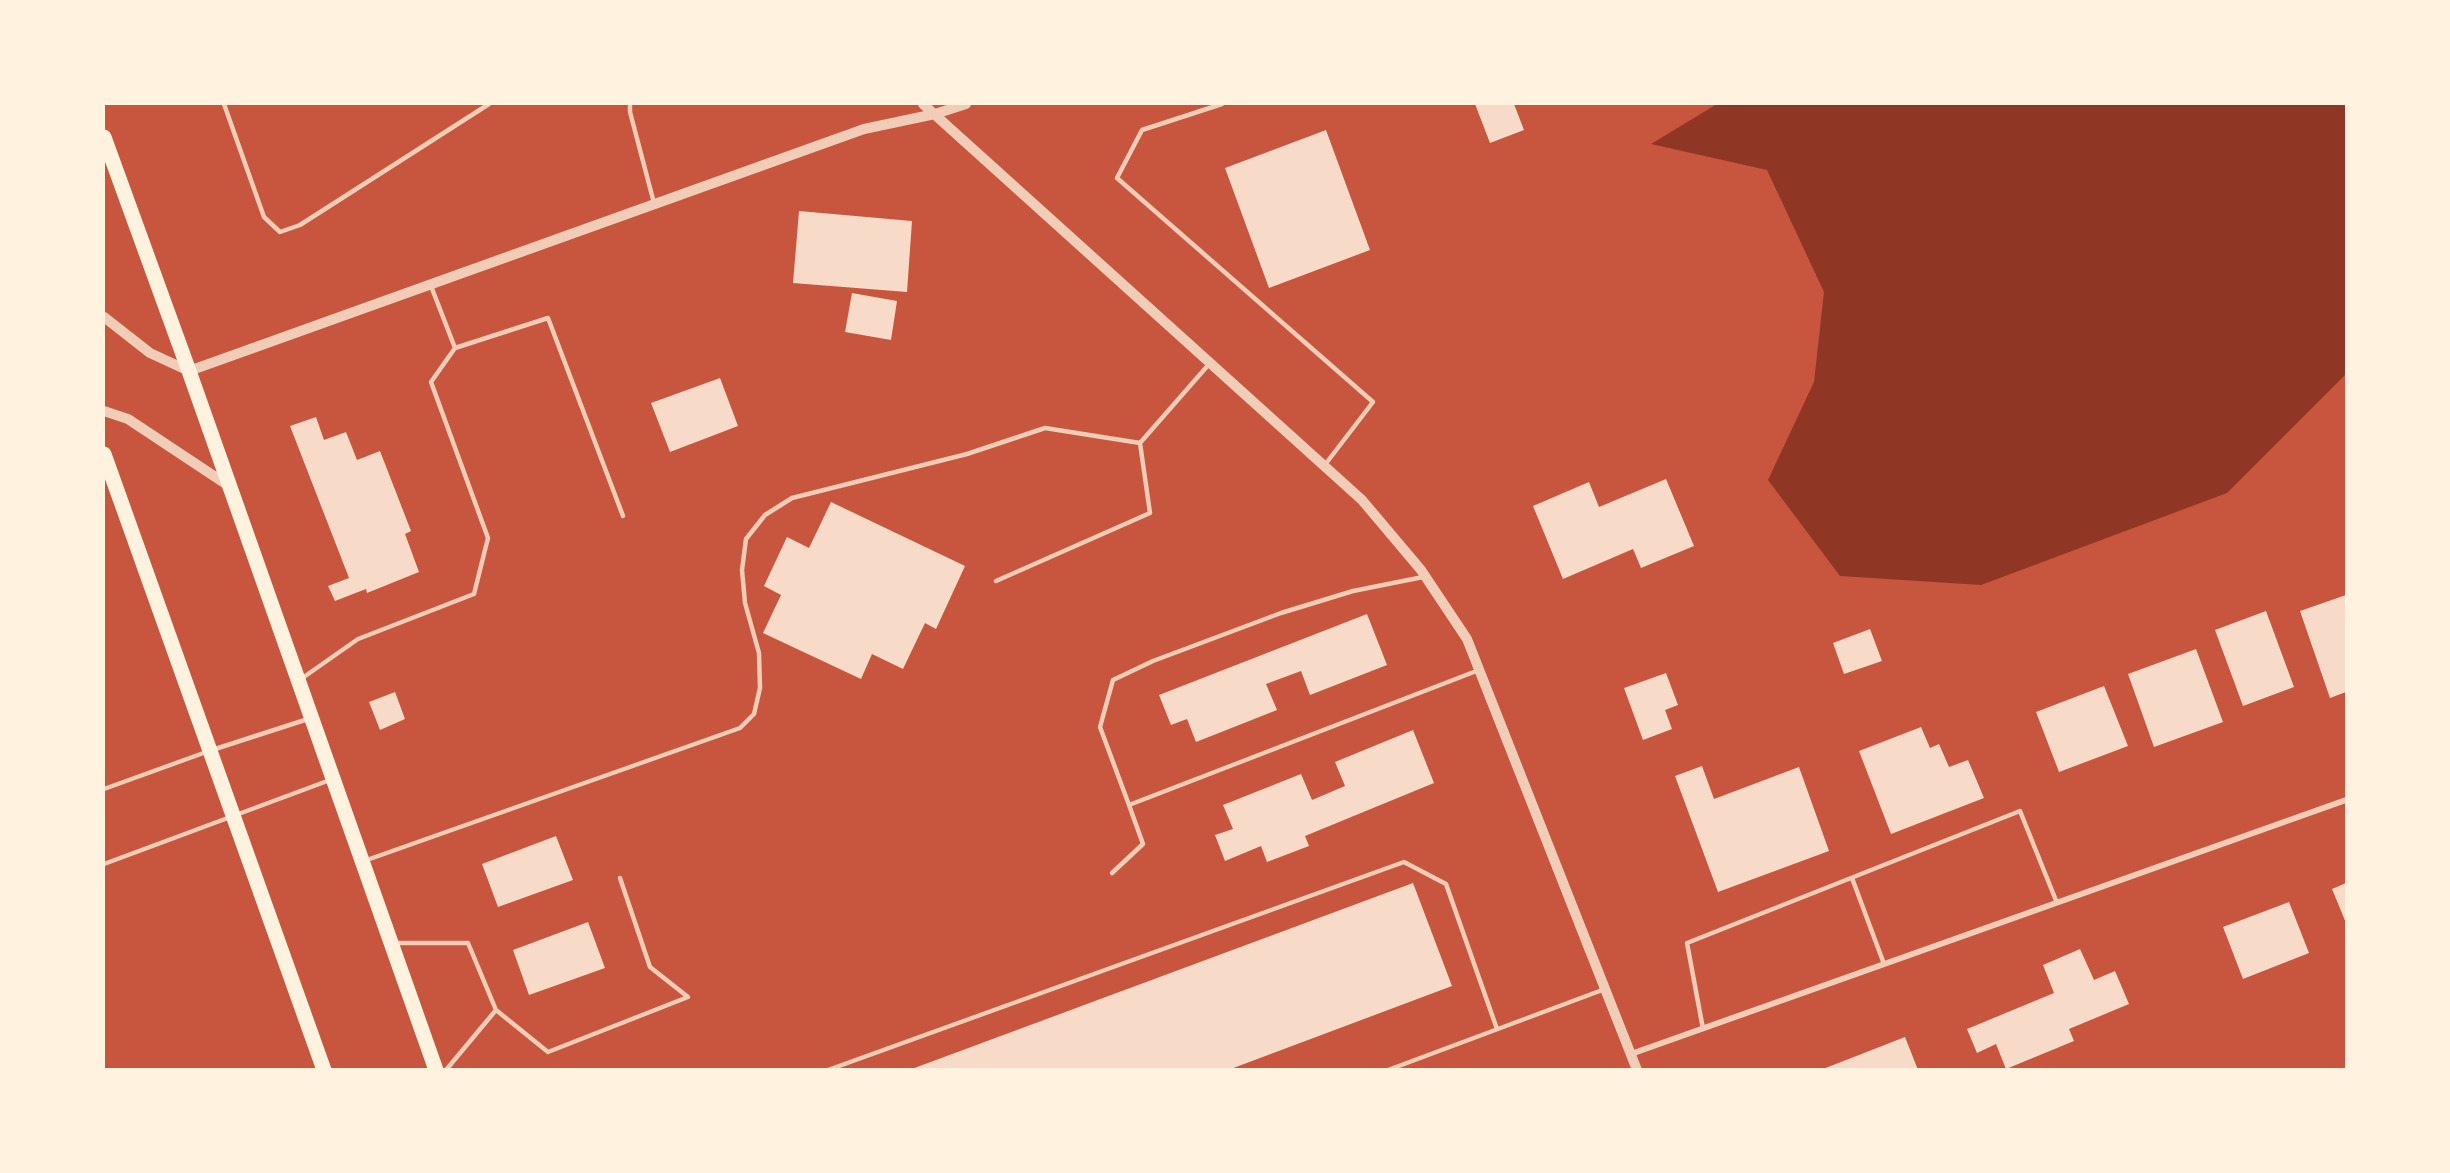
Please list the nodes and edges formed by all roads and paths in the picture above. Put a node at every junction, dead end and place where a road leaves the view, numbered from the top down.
1 (224, 104) edge
2 (489, 104) edge
3 (630, 104) edge
4 (923, 104) edge
5 (966, 104) edge
6 (1222, 104) edge
7 (935, 114) junction
8 (104, 137) edge
9 (654, 204) junction
10 (430, 283) junction
11 (104, 317) edge
12 (455, 348) junction
13 (1210, 363) junction
14 (189, 371) junction
15 (104, 411) edge
16 (1140, 443) junction
17 (104, 454) edge
18 (1324, 466) junction
19 (229, 486) junction
20 (623, 516) dead end
21 (1425, 577) junction
22 (996, 580) dead end
23 (1479, 670) junction
24 (298, 681) junction
25 (311, 718) junction
26 (209, 750) junction
27 (333, 780) junction
28 (104, 789) edge
29 (2346, 800) edge
30 (1129, 805) junction
31 (232, 815) junction
32 (362, 862) junction
33 (104, 864) edge
34 (1112, 873) dead end
35 (620, 878) dead end
36 (1852, 878) junction
37 (2057, 903) junction
38 (391, 943) junction
39 (1884, 964) junction
40 (1606, 989) junction
41 (496, 1010) junction
42 (1497, 1029) junction
43 (1703, 1029) junction
44 (1631, 1054) junction
45 (324, 1070) edge
46 (436, 1070) edge
47 (446, 1070) edge
48 (828, 1070) edge
49 (1388, 1070) edge
50 (1637, 1070) edge

1 - 2 lane
3 - 9 lane
4 - 7 street
5 - 7 street
6 - 18 lane
7 - 9 street
7 - 13 street
8 - 14 main road
9 - 10 street
10 - 12 lane
10 - 14 street
11 - 14 street
12 - 20 lane
12 - 24 lane
13 - 16 lane
13 - 18 street
14 - 19 main road
15 - 19 street
16 - 22 lane
16 - 32 lane
17 - 26 main road
18 - 21 street
19 - 24 main road
21 - 23 street
21 - 30 lane
23 - 30 lane
23 - 40 street
24 - 25 main road
25 - 26 lane
25 - 27 main road
26 - 28 lane
26 - 31 main road
27 - 31 lane
27 - 32 main road
29 - 37 street
30 - 34 lane
31 - 33 lane
31 - 45 main road
32 - 38 main road
35 - 41 lane
36 - 37 lane
36 - 39 lane
36 - 43 lane
37 - 39 street
38 - 41 lane
38 - 46 main road
39 - 43 street
40 - 42 lane
40 - 44 street
41 - 47 lane
42 - 48 lane
42 - 49 lane
43 - 44 street
44 - 50 street

